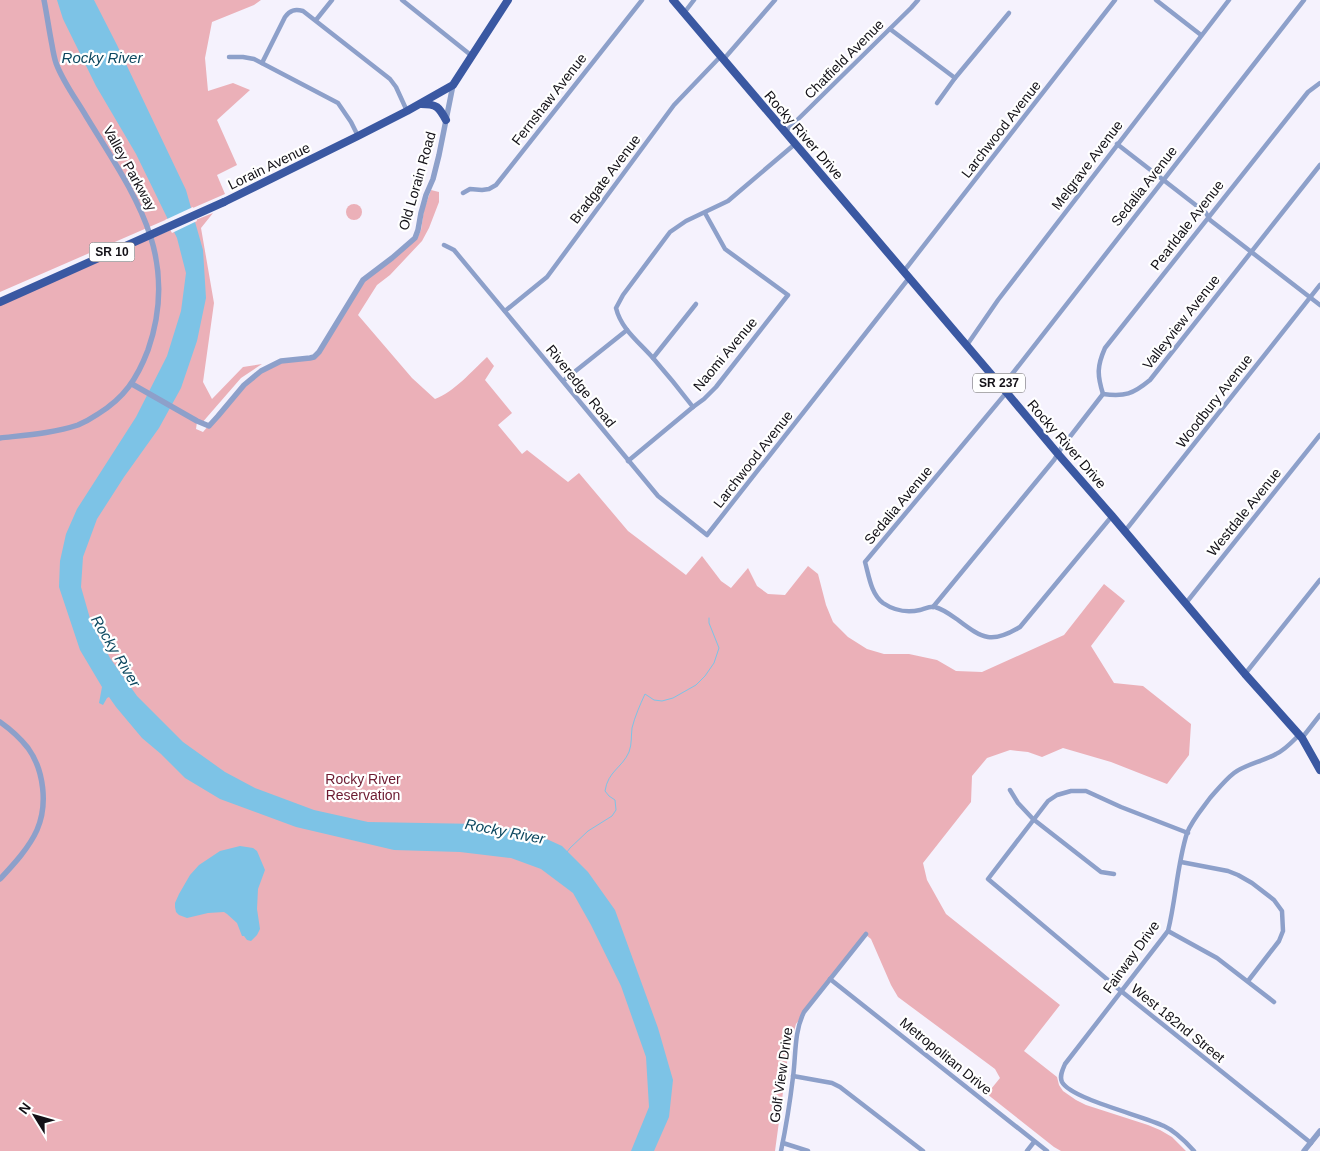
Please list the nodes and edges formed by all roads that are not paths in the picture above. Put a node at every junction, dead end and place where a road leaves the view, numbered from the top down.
1 (44, 0) edge
2 (332, 0) edge
3 (402, 0) edge
4 (508, 0) edge
5 (642, 0) edge
6 (673, 0) edge
7 (694, 0) edge
8 (775, 0) edge
9 (918, 0) edge
10 (1115, 0) edge
11 (1156, 0) edge
12 (1228, 0) edge
13 (1304, 0) edge
14 (1009, 12) dead end
15 (684, 13) junction
16 (316, 20) junction
17 (890, 29) junction
18 (1201, 35) junction
19 (472, 56) junction
20 (228, 58) dead end
21 (722, 59) junction
22 (262, 62) junction
23 (955, 78) junction
24 (1320, 83) edge
25 (453, 85) junction
26 (937, 103) dead end
27 (419, 104) junction
28 (407, 111) junction
29 (446, 120) junction
30 (785, 132) junction
31 (358, 136) junction
32 (795, 144) junction
33 (1117, 144) junction
34 (1320, 165) edge
35 (1164, 180) junction
36 (463, 192) dead end
37 (705, 212) junction
38 (1208, 216) junction
39 (444, 245) dead end
40 (1251, 252) junction
41 (906, 275) junction
42 (1320, 285) edge
43 (1310, 298) junction
44 (0, 302) edge
45 (696, 304) dead end
46 (1320, 305) edge
47 (505, 311) junction
48 (626, 330) junction
49 (967, 345) junction
50 (653, 358) junction
51 (562, 381) junction
52 (132, 384) junction
53 (1004, 390) junction
54 (1103, 394) junction
55 (693, 407) junction
56 (1320, 436) edge
57 (0, 438) edge
58 (1058, 454) junction
59 (628, 461) junction
60 (1112, 516) junction
61 (1125, 531) junction
62 (707, 536) joint
63 (1320, 580) edge
64 (1186, 603) junction
65 (933, 607) junction
66 (1246, 674) junction
67 (1320, 716) edge
68 (0, 722) edge
69 (1300, 737) junction
70 (1320, 770) edge
71 (1010, 790) dead end
72 (1033, 819) junction
73 (1188, 833) junction
74 (1181, 862) junction
75 (1114, 874) dead end
76 (0, 880) edge
77 (1168, 931) junction
78 (866, 934) dead end
79 (830, 979) junction
80 (1248, 981) junction
81 (1121, 992) junction
82 (1274, 1002) dead end
83 (793, 1076) junction
84 (1320, 1131) edge
85 (1034, 1142) junction
86 (783, 1143) junction
87 (1310, 1143) junction
88 (781, 1151) edge
89 (808, 1151) edge
90 (923, 1151) edge
91 (1027, 1151) edge
92 (1047, 1151) edge
93 (1194, 1151) edge
94 (1304, 1151) edge

1 - 52 street, Valley Parkway
2 - 16 street
3 - 19 street
4 - 19 main road, Lorain Avenue / SR 10
5 - 36 street, Fernshaw Avenue
6 - 15 main road, Rocky River Drive / SR 237
7 - 15 street
8 - 21 street, Bradgate Avenue
9 - 17 street, Chatfield Avenue
10 - 41 street, Larchwood Avenue
11 - 18 street
12 - 18 street, Melgrave Avenue
13 - 35 street, Sedalia Avenue
14 - 23 street
15 - 21 main road, Rocky River Drive / SR 237
16 - 22 street
16 - 28 street
17 - 23 street
17 - 30 street, Chatfield Avenue
18 - 33 street, Melgrave Avenue
19 - 25 main road, Lorain Avenue / SR 10
20 - 22 street
21 - 30 main road, Rocky River Drive / SR 237
21 - 47 street, Bradgate Avenue
22 - 31 street
23 - 26 street
24 - 38 street, Pearldale Avenue
25 - 27 main road, Lorain Avenue / SR 10
25 - 29 street, Old Lorain Road
27 - 28 main road, Lorain Avenue / SR 10
27 - 29 main road
28 - 31 main road, Lorain Avenue / SR 10
29 - 52 street, Old Lorain Road
30 - 32 main road, Rocky River Drive / SR 237
31 - 44 main road, Lorain Avenue / SR 10, bridge
32 - 37 street
32 - 41 main road, Rocky River Drive / SR 237
33 - 35 street
33 - 49 street, Melgrave Avenue
34 - 40 street, Valleyview Avenue
35 - 38 street
35 - 53 street, Sedalia Avenue
37 - 48 street
37 - 55 street, Naomi Avenue
38 - 40 street
38 - 54 street, Pearldale Avenue
39 - 47 street, Riveredge Road
40 - 43 street
40 - 54 street, Valleyview Avenue
41 - 49 main road, Rocky River Drive / SR 237
41 - 62 street, Larchwood Avenue
42 - 43 street, Woodbury Avenue
43 - 46 street
43 - 61 street, Woodbury Avenue
45 - 50 street
47 - 51 street, Riveredge Road
48 - 50 street
48 - 51 street
49 - 53 main road, Rocky River Drive / SR 237
50 - 55 street
51 - 59 street, Riveredge Road
52 - 57 street, Valley Parkway
53 - 58 main road, Rocky River Drive / SR 237
53 - 65 street, Sedalia Avenue
54 - 58 street
55 - 59 street, Naomi Avenue
56 - 64 street, Westdale Avenue
58 - 60 main road, Rocky River Drive / SR 237
58 - 65 street
59 - 62 street, Riveredge Road
60 - 61 main road, Rocky River Drive / SR 237
60 - 65 street
61 - 64 main road, Rocky River Drive / SR 237
63 - 66 street
64 - 66 main road, Rocky River Drive / SR 237
66 - 69 main road, Rocky River Drive / SR 237
67 - 69 street, Fairway Drive
68 - 76 street
69 - 70 main road, Rocky River Drive / SR 237
69 - 73 street, Fairway Drive
71 - 72 street
72 - 73 street
72 - 75 street
72 - 81 street, West 182nd Street
73 - 74 street, Fairway Drive
74 - 77 street, Fairway Drive
74 - 80 street
77 - 80 street
77 - 81 street, Fairway Drive
78 - 79 street, Golf View Drive
79 - 83 street, Golf View Drive
79 - 85 street, Metropolitan Drive
80 - 82 street
81 - 87 street, West 182nd Street
81 - 93 street, Fairway Drive
83 - 86 street, Golf View Drive
83 - 90 street
84 - 87 street
85 - 91 street
85 - 92 street, Metropolitan Drive
86 - 88 street, Golf View Drive
86 - 89 street
87 - 94 street

